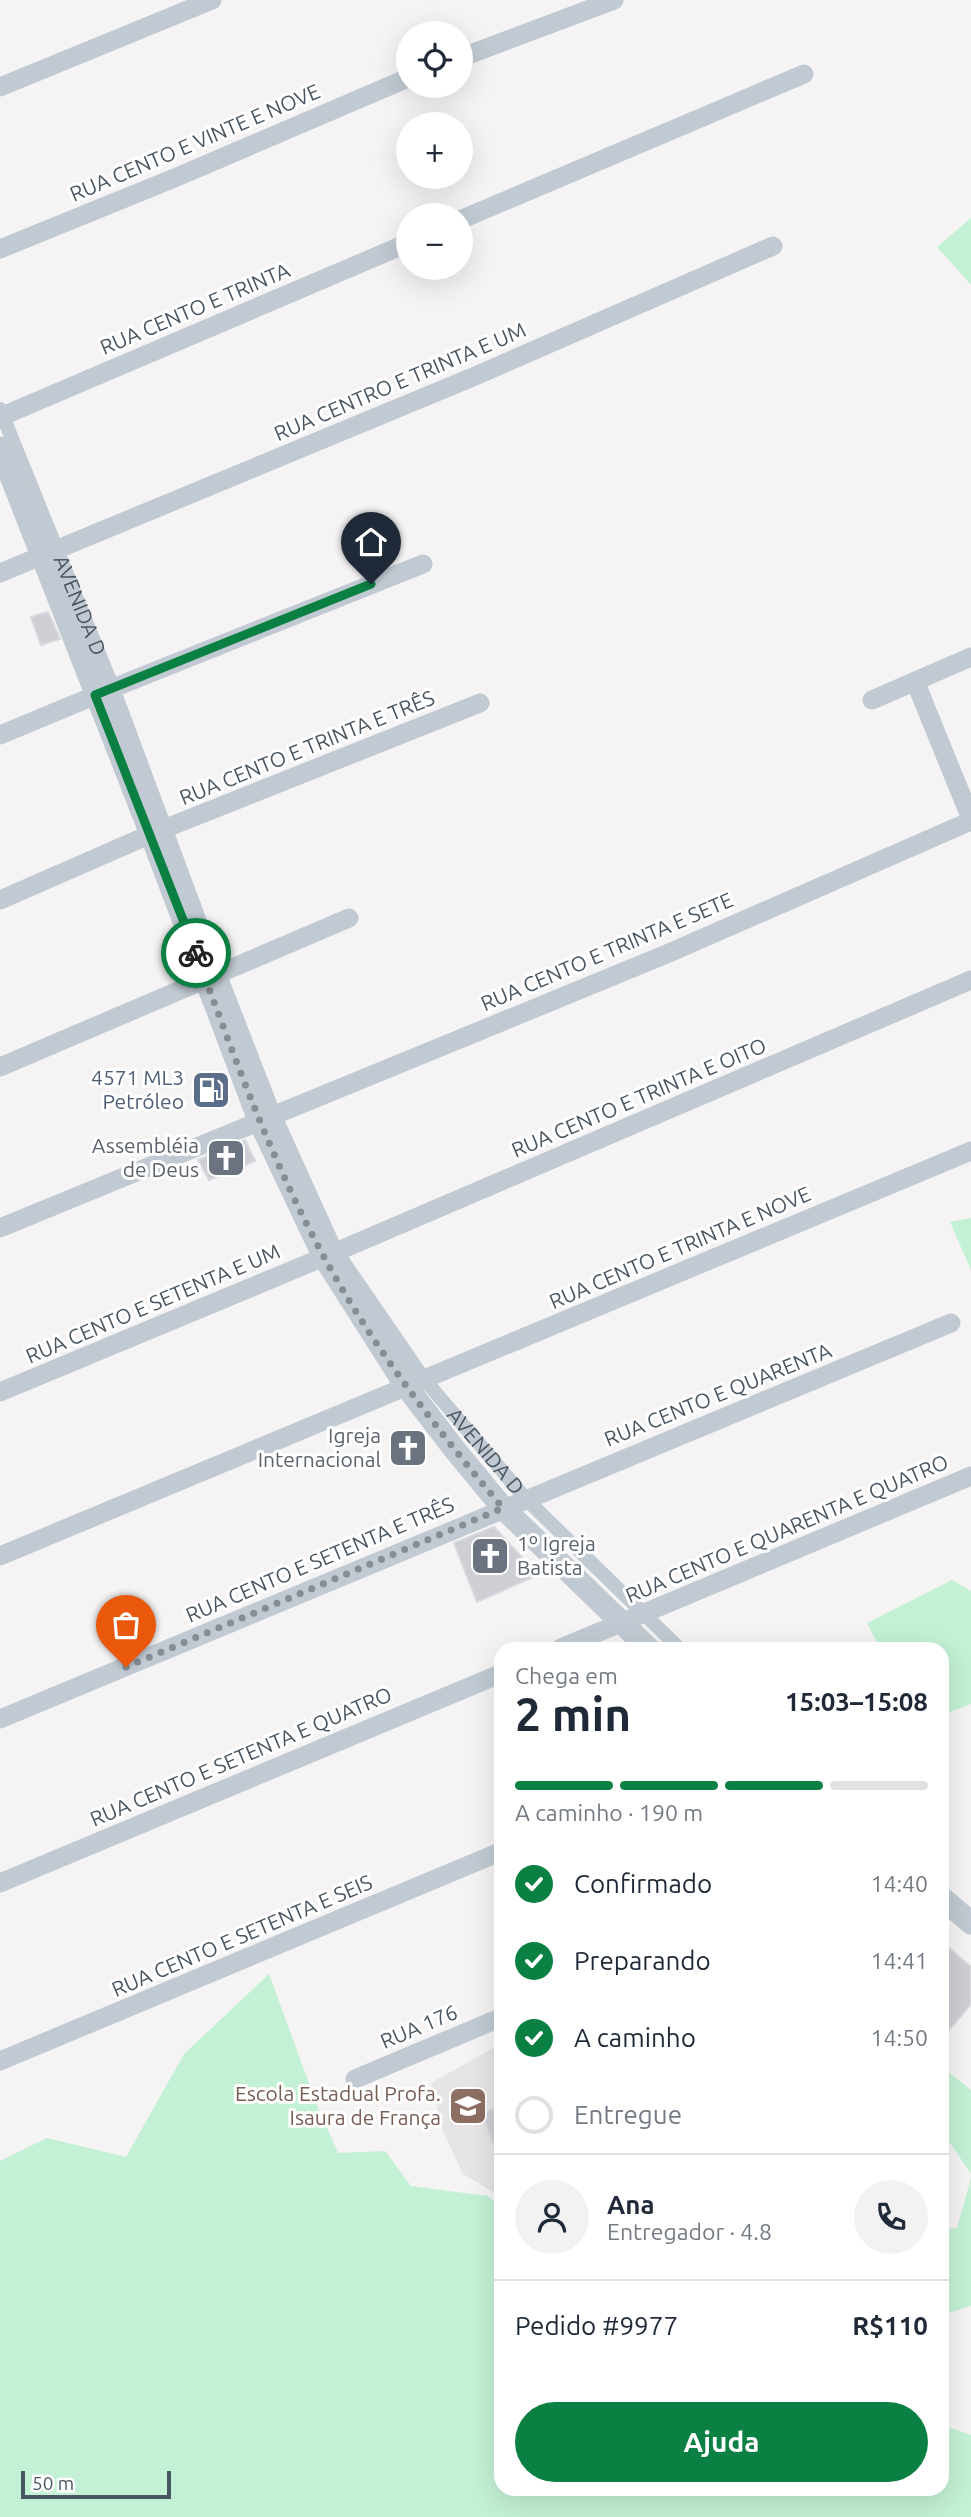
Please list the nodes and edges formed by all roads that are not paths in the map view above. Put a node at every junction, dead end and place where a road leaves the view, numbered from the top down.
1 (212, 0) edge
2 (614, 0) edge
3 (473, 53) edge
4 (804, 74) dead end
5 (396, 83) edge
6 (0, 87) edge
7 (473, 214) edge
8 (773, 246) dead end
9 (396, 248) edge
10 (0, 249) edge
11 (1, 414) edge
12 (0, 448) edge
13 (49, 552) junction
14 (423, 564) dead end
15 (0, 573) edge
16 (971, 657) edge
17 (915, 681) junction
18 (104, 691) junction
19 (872, 700) dead end
20 (480, 703) dead end
21 (0, 735) edge
22 (971, 820) edge
23 (159, 831) junction
24 (0, 900) edge
25 (349, 918) dead end
26 (213, 978) junction
27 (971, 980) edge
28 (0, 1067) edge
29 (266, 1117) junction
30 (971, 1151) edge
31 (0, 1228) edge
32 (330, 1254) junction
33 (951, 1323) dead end
34 (415, 1383) junction
35 (0, 1392) edge
36 (971, 1476) edge
37 (526, 1499) junction
38 (503, 1508) junction
39 (0, 1556) edge
40 (643, 1614) junction
41 (620, 1624) junction
42 (576, 1642) edge
43 (641, 1642) edge
44 (673, 1642) edge
45 (494, 1677) edge
46 (0, 1719) edge
47 (494, 1855) edge
48 (0, 1883) edge
49 (949, 1904) edge
50 (971, 1923) edge
51 (494, 2020) edge
52 (0, 2061) edge
53 (355, 2078) dead end

1 - 6 street
2 - 3 street
4 - 7 street
5 - 10 street, RUA CENTO E VINTE E NOVE
8 - 13 street, RUA CENTRO E TRINTA E UM
9 - 11 street, RUA CENTO E TRINTA
11 - 13 street, AVENIDA D
12 - 13 street, AVENIDA D
13 - 15 street, RUA CENTRO E TRINTA E UM
13 - 18 street, AVENIDA D
14 - 18 street
16 - 17 street
17 - 19 street
17 - 22 street
18 - 21 street
18 - 23 street, AVENIDA D
20 - 23 street, RUA CENTO E TRINTA E TRÊS
22 - 29 street, RUA CENTO E TRINTA E SETE
23 - 24 street, RUA CENTO E TRINTA E TRÊS
23 - 26 street, AVENIDA D
25 - 26 street
26 - 28 street
26 - 29 street, AVENIDA D
27 - 32 street, RUA CENTO E TRINTA E OITO
29 - 31 street, RUA CENTO E TRINTA E SETE
29 - 32 street, AVENIDA D
30 - 34 street, RUA CENTO E TRINTA E NOVE
32 - 34 street, AVENIDA D
32 - 35 street, RUA CENTO E SETENTA E UM
33 - 37 street, RUA CENTO E QUARENTA
34 - 37 street, AVENIDA D
34 - 38 street, AVENIDA D
34 - 39 street, RUA CENTO E TRINTA E NOVE
36 - 40 street, RUA CENTO E QUARENTA E QUATRO
37 - 38 street, RUA CENTO E QUARENTA
37 - 40 street, AVENIDA D
38 - 41 street, AVENIDA D
38 - 46 street, RUA CENTO E SETENTA E TRÊS
40 - 41 street, RUA CENTO E QUARENTA E QUATRO
40 - 44 street, AVENIDA D
41 - 42 street
41 - 43 street, AVENIDA D
45 - 48 street, RUA CENTO E SETENTA E QUATRO
47 - 52 street, RUA CENTO E SETENTA E SEIS
49 - 50 street
51 - 53 street, RUA 176

